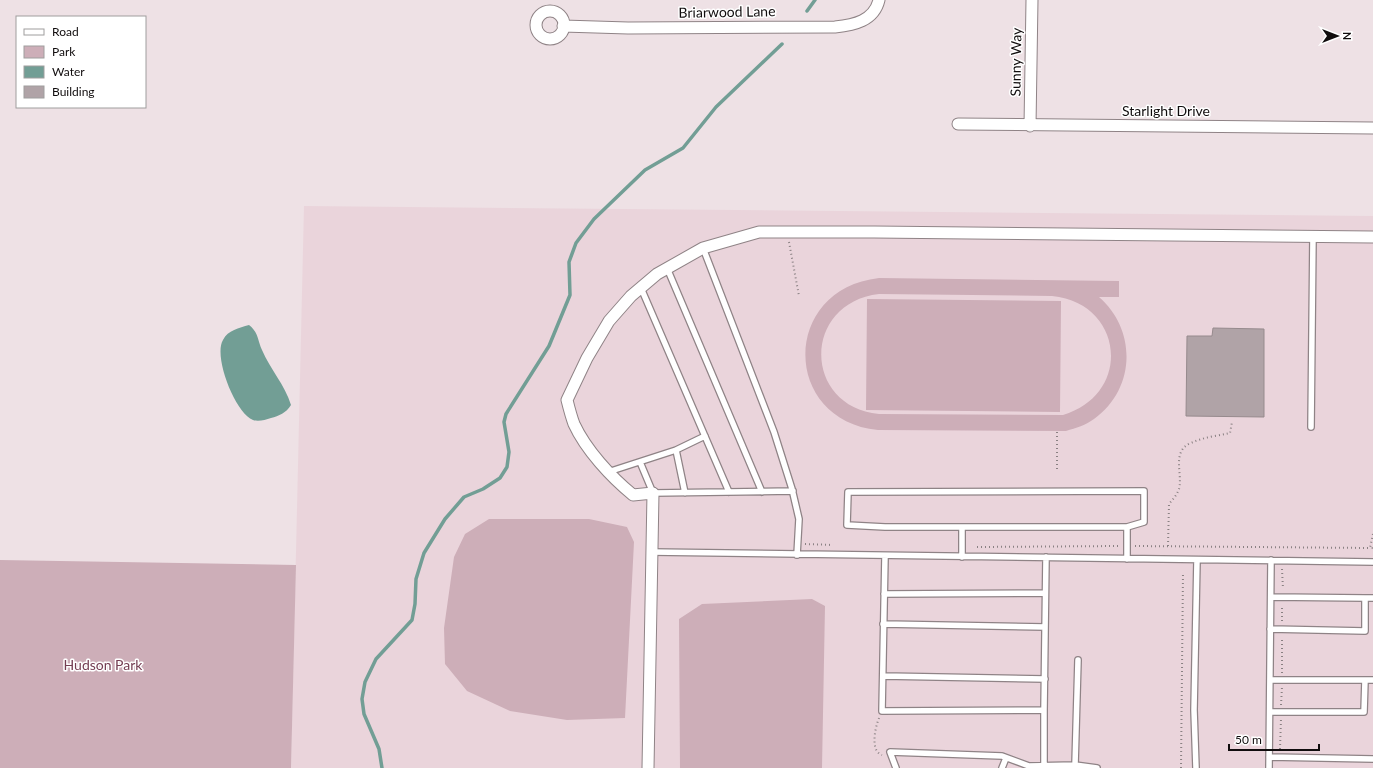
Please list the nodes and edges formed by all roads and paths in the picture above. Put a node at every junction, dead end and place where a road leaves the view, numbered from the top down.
1 (879, 0) edge
2 (1032, 0) edge
3 (563, 26) dead end
4 (958, 124) dead end
5 (1030, 126) junction
6 (1373, 128) edge
7 (787, 231) junction
8 (1313, 236) junction
9 (1373, 237) edge
10 (703, 248) junction
11 (667, 268) junction
12 (641, 288) junction
13 (799, 296) dead end
14 (1232, 422) dead end
15 (1311, 427) dead end
16 (1057, 432) dead end
17 (705, 436) junction
18 (676, 450) junction
19 (640, 462) junction
20 (1058, 470) dead end
21 (608, 472) junction
22 (729, 492) junction
23 (762, 492) junction
24 (793, 492) junction
25 (653, 493) junction
26 (685, 493) junction
27 (962, 527) junction
28 (1127, 527) junction
29 (1373, 534) edge
30 (798, 543) junction
31 (838, 545) dead end
32 (1127, 546) junction
33 (1168, 546) junction
34 (962, 547) junction
35 (1283, 547) junction
36 (1371, 548) edge
37 (651, 552) junction
38 (797, 555) junction
39 (885, 556) junction
40 (962, 557) junction
41 (1046, 557) junction
42 (1127, 559) junction
43 (1197, 560) junction
44 (1271, 560) junction
45 (1282, 560) junction
46 (1373, 562) edge
47 (1183, 572) dead end
48 (1045, 593) junction
49 (884, 594) junction
50 (1271, 597) junction
51 (1282, 597) junction
52 (1365, 598) junction
53 (1373, 598) edge
54 (884, 624) junction
55 (1045, 627) junction
56 (1270, 629) junction
57 (1282, 630) junction
58 (1078, 660) dead end
59 (883, 676) junction
60 (1282, 679) junction
61 (1045, 680) junction
62 (1271, 680) junction
63 (1365, 680) junction
64 (1373, 680) edge
65 (882, 710) junction
66 (1044, 710) junction
67 (1270, 712) junction
68 (1281, 712) junction
69 (885, 756) dead end
70 (1269, 757) junction
71 (1280, 757) junction
72 (1006, 758) junction
73 (1373, 759) edge
74 (1044, 764) junction
75 (1075, 765) junction
76 (648, 768) edge
77 (896, 768) edge
78 (1002, 768) edge
79 (1097, 768) edge
80 (1181, 768) edge
81 (1196, 768) edge
82 (1269, 768) edge

1 - 3 street, Briarwood Lane
2 - 5 street, Sunny Way
4 - 5 street, Starlight Drive
5 - 6 street, Starlight Drive
7 - 8 street
7 - 10 street
7 - 13 path
8 - 9 street
8 - 15 lane
10 - 11 street
10 - 24 lane
11 - 12 street
11 - 23 lane
12 - 17 lane
12 - 21 street
14 - 33 path
16 - 20 path
17 - 18 lane
17 - 22 lane
18 - 19 lane
18 - 26 lane
19 - 21 lane
19 - 25 lane
21 - 25 street
22 - 23 lane
22 - 26 lane
23 - 24 lane
24 - 30 lane
25 - 26 lane
25 - 37 street
27 - 28 lane
27 - 28 lane
27 - 34 lane
28 - 32 lane
29 - 36 path
30 - 31 path
30 - 38 lane
32 - 33 path
32 - 34 path
32 - 42 lane
33 - 35 path
34 - 40 lane
35 - 36 path
35 - 45 path
37 - 38 lane
37 - 76 street
38 - 39 lane
39 - 40 lane
39 - 49 lane
40 - 41 lane
41 - 42 lane
41 - 48 lane
42 - 43 lane
43 - 44 lane
43 - 81 lane
44 - 45 lane
44 - 50 lane
45 - 46 lane
45 - 51 path
47 - 80 path
48 - 49 lane
48 - 55 lane
49 - 54 lane
50 - 51 lane
50 - 56 lane
51 - 52 lane
51 - 57 path
52 - 53 lane
52 - 57 lane
54 - 55 lane
54 - 59 lane
55 - 61 lane
56 - 57 lane
56 - 62 lane
57 - 60 path
58 - 75 lane
59 - 61 lane
59 - 65 lane
60 - 62 lane
60 - 63 lane
60 - 68 path
61 - 66 lane
62 - 67 lane
63 - 64 lane
63 - 68 lane
65 - 66 lane
65 - 69 path
66 - 74 lane
67 - 68 lane
67 - 70 lane
68 - 71 path
70 - 71 lane
70 - 82 lane
71 - 73 lane
72 - 74 lane
72 - 77 lane
72 - 78 lane
74 - 75 lane
75 - 79 lane

